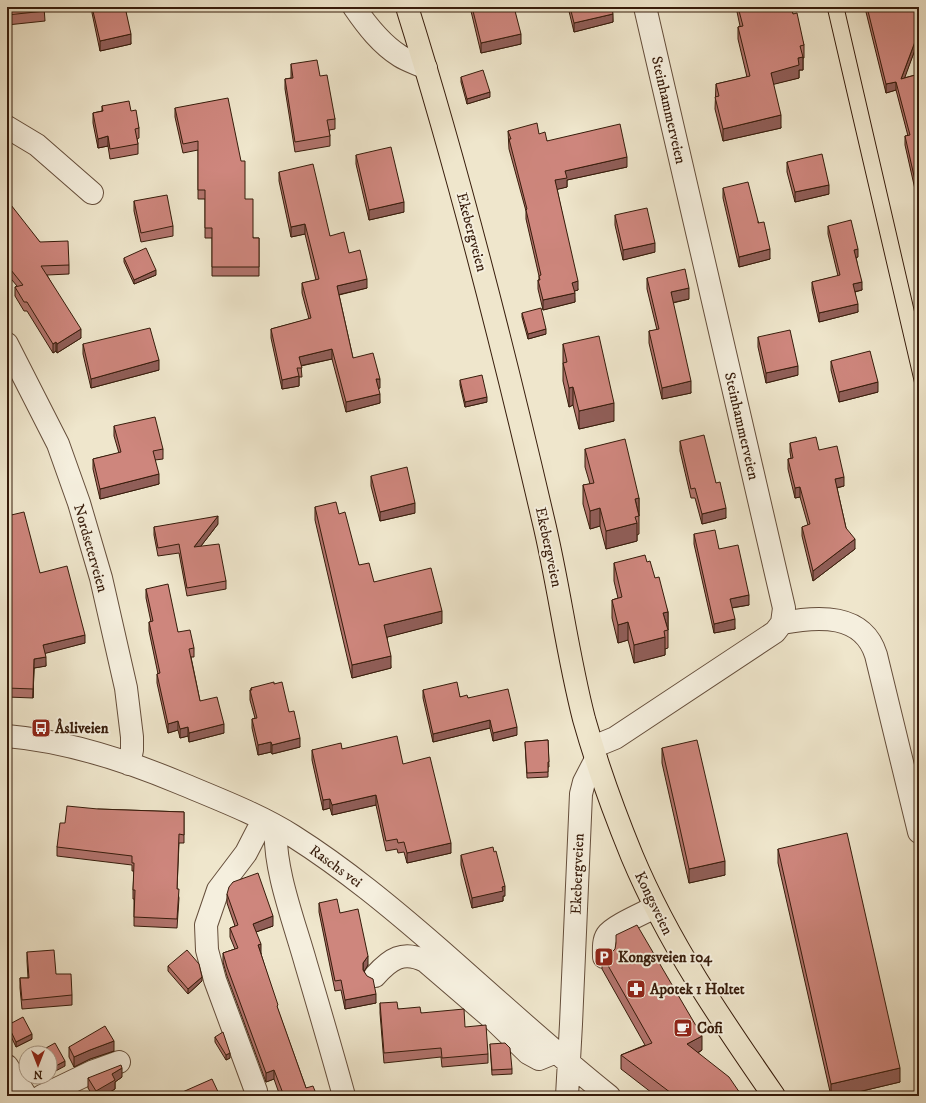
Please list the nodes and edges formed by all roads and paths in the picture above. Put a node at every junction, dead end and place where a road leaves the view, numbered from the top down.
1 (354, 7) edge
2 (407, 7) edge
3 (645, 7) edge
4 (426, 68) junction
5 (7, 127) edge
6 (92, 193) dead end
7 (10, 358) edge
8 (782, 623) junction
9 (7, 736) edge
10 (594, 753) junction
11 (129, 764) junction
12 (270, 824) junction
13 (919, 832) edge
14 (655, 907) junction
15 (604, 957) edge
16 (375, 976) dead end
17 (563, 1058) junction
18 (119, 1062) dead end
19 (7, 1066) edge
20 (256, 1091) dead end
21 (26, 1096) edge
22 (42, 1096) edge
23 (344, 1096) edge
24 (567, 1096) edge
25 (609, 1096) edge
26 (774, 1096) edge

1 - 4 street
2 - 4 main road, Ekebergveien
3 - 8 street, Steinhammerveien
4 - 10 main road, Ekebergveien
5 - 6 street
7 - 11 street, Nordseterveien
8 - 10 street
8 - 13 street
9 - 11 street, Raschs vei
10 - 14 main road, Kongsveien
10 - 17 street, Ekebergveien
11 - 12 street, Raschs vei
12 - 17 street, Raschs vei
12 - 20 street
12 - 23 street
14 - 15 street
14 - 26 main road, Kongsveien
16 - 17 street
17 - 24 street, Ekebergveien
17 - 25 street, Raschs vei
18 - 22 street
19 - 21 street

